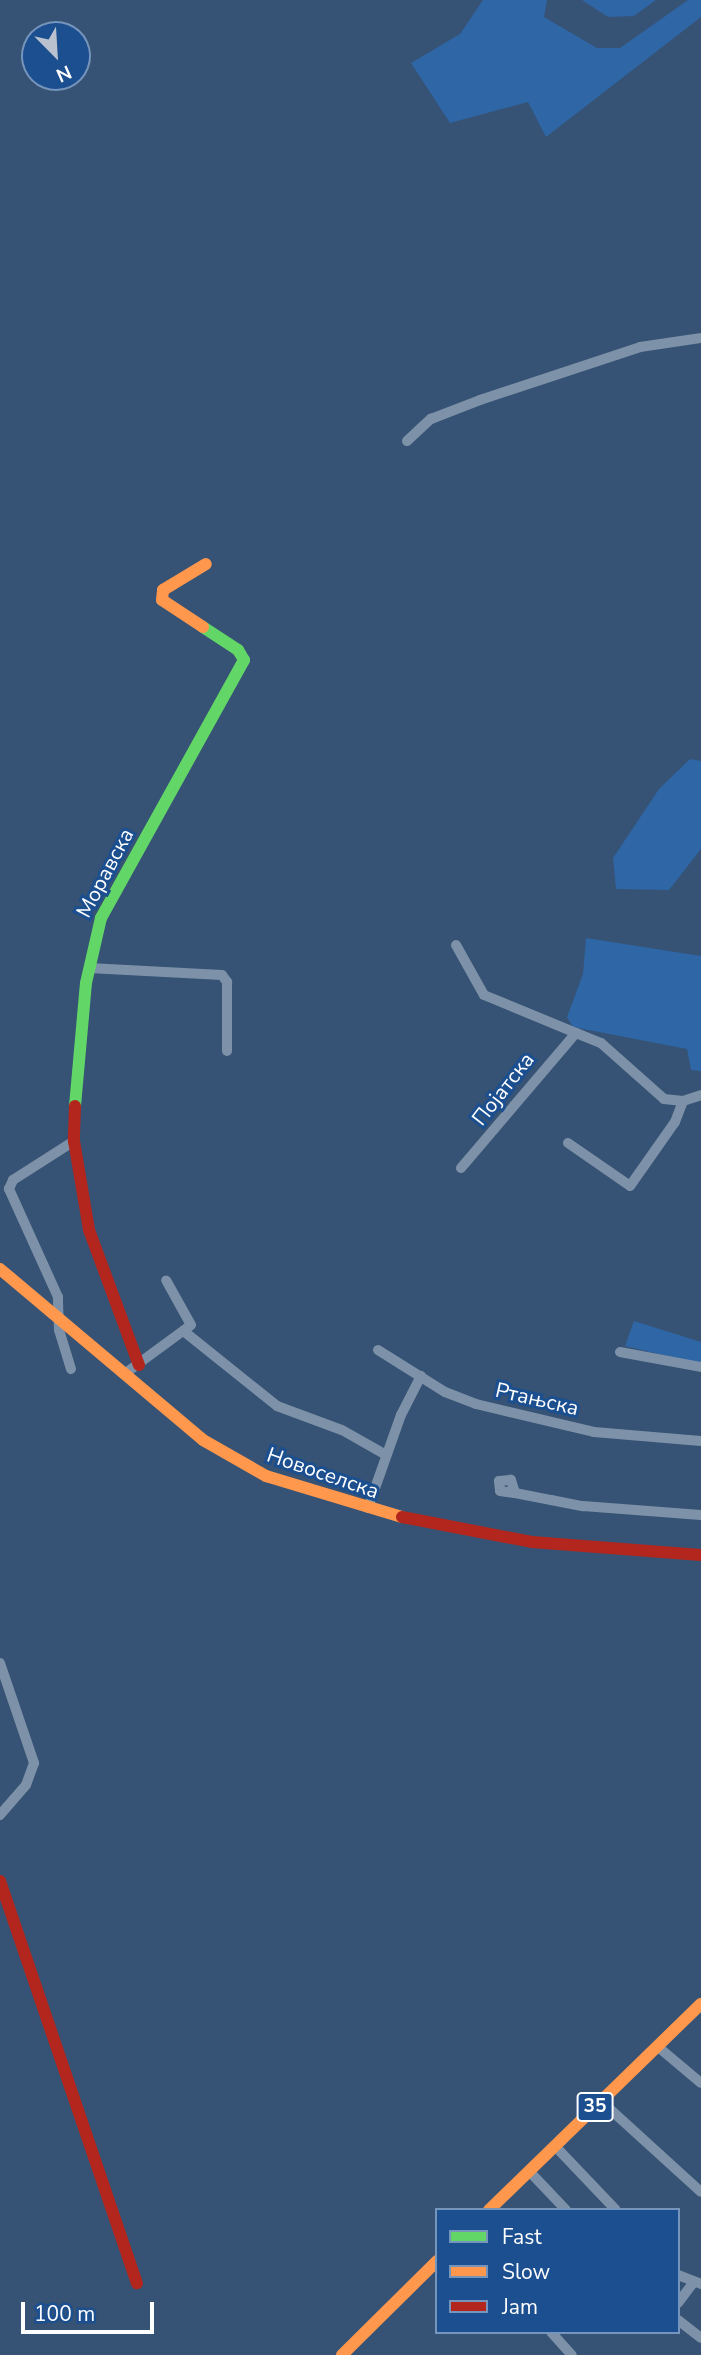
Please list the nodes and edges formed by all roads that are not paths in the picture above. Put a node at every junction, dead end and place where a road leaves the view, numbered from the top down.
1 (701, 338) edge
2 (407, 441) dead end
3 (206, 564) dead end
4 (457, 945) dead end
5 (89, 968) junction
6 (576, 1033) junction
7 (227, 1051) dead end
8 (701, 1095) edge
9 (682, 1101) junction
10 (74, 1141) junction
11 (568, 1143) dead end
12 (461, 1168) dead end
13 (0, 1269) edge
14 (166, 1280) dead end
15 (62, 1319) junction
16 (186, 1333) junction
17 (378, 1350) dead end
18 (620, 1352) dead end
19 (139, 1365) junction
20 (701, 1367) edge
21 (71, 1369) dead end
22 (127, 1372) junction
23 (421, 1376) junction
24 (701, 1441) edge
25 (386, 1455) junction
26 (515, 1493) dead end
27 (368, 1508) junction
28 (701, 1515) edge
29 (701, 1555) edge
30 (0, 1663) edge
31 (0, 1815) edge
32 (0, 1881) edge
33 (701, 2004) edge
34 (657, 2046) junction
35 (701, 2082) edge
36 (601, 2101) junction
37 (555, 2146) junction
38 (529, 2171) junction
39 (701, 2192) edge
40 (491, 2208) edge
41 (564, 2208) edge
42 (614, 2208) edge
43 (435, 2263) edge
44 (680, 2276) edge
45 (136, 2283) dead end
46 (697, 2283) edge
47 (680, 2301) edge
48 (680, 2322) edge
49 (553, 2334) edge
50 (701, 2338) edge
51 (342, 2355) edge
52 (572, 2355) edge

1 - 2 street
3 - 5 street, Моравска
4 - 6 street
5 - 7 street
5 - 10 street, Моравска
6 - 9 street
6 - 12 street, Појатска
8 - 9 street
9 - 11 street
10 - 15 street
10 - 19 street, Моравска
13 - 15 street, Новоселска
14 - 16 street
15 - 21 street
15 - 22 street, Новоселска
16 - 19 street
16 - 25 street
17 - 23 street, Ртањска
18 - 20 street
19 - 22 street
22 - 27 street, Новоселска
23 - 24 street, Ртањска
23 - 25 street
25 - 27 street
26 - 28 street
27 - 29 street, Новоселска
30 - 31 street
32 - 45 street
33 - 34 street, 35
34 - 35 street
34 - 36 street, 35
36 - 37 street, 35
36 - 39 street
37 - 38 street, 35
37 - 42 street
38 - 40 street, 35
38 - 41 street
43 - 51 street
44 - 46 street
46 - 47 street
48 - 50 street
49 - 52 street

